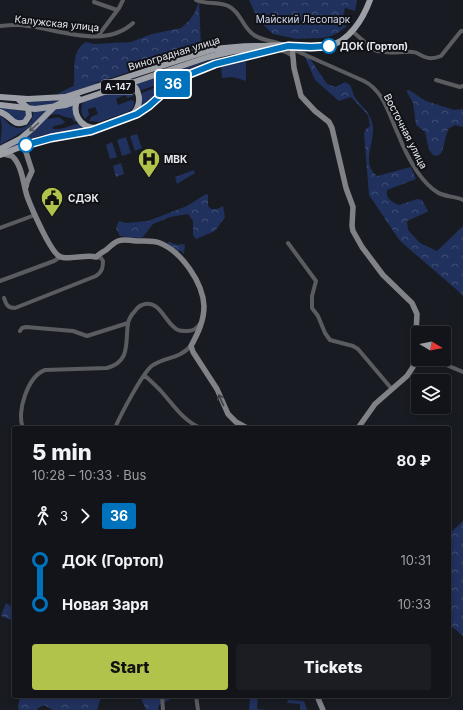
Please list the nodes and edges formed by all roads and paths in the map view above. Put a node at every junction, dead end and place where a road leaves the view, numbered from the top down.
1 (123, 0) edge
2 (196, 0) edge
3 (370, 0) edge
4 (94, 2) dead end
5 (117, 10) junction
6 (133, 23) dead end
7 (0, 26) edge
8 (352, 31) junction
9 (463, 31) edge
10 (98, 36) junction
11 (291, 47) junction
12 (275, 50) junction
13 (293, 56) junction
14 (436, 80) dead end
15 (113, 81) junction
16 (463, 86) edge
17 (88, 90) junction
18 (0, 97) edge
19 (15, 99) junction
20 (0, 105) edge
21 (0, 112) edge
22 (127, 118) junction
23 (101, 127) junction
24 (24, 146) junction
25 (1, 153) edge
26 (22, 175) junction
27 (29, 177) junction
28 (25, 189) junction
29 (463, 200) edge
30 (36, 215) junction
31 (0, 228) edge
32 (288, 243) dead end
33 (96, 256) junction
34 (60, 257) junction
35 (0, 281) edge
36 (4, 298) dead end
37 (203, 317) junction
38 (128, 323) junction
39 (418, 326) edge
40 (20, 331) dead end
41 (191, 346) junction
42 (412, 366) edge
43 (449, 366) edge
44 (463, 372) edge
45 (144, 375) junction
46 (391, 388) junction
47 (23, 426) edge
48 (116, 426) edge
49 (196, 426) edge
50 (243, 426) edge
51 (359, 426) edge
52 (162, 698) edge
53 (196, 698) edge
54 (318, 698) edge
55 (163, 710) edge
56 (198, 710) edge
57 (323, 710) edge

1 - 5 street
2 - 11 street
3 - 8 main road, Виноградная улица / А-147
4 - 5 street
5 - 10 street
6 - 10 street, Калужская улица
7 - 10 street, Калужская улица
8 - 9 street
8 - 11 main road, Виноградная улица / А-147
11 - 12 main road, А-147
11 - 13 street
11 - 15 main road, Виноградная улица / А-147
11 - 20 main road, А-147, bridge
11 - 29 street, Восточная улица
12 - 13 street
12 - 22 main road, А-147
13 - 39 street
14 - 16 street
15 - 17 main road, Виноградная улица / А-147
15 - 22 main road, А-147
17 - 19 main road, Виноградная улица / А-147
17 - 23 main road, А-147
17 -> 25 main road, А-147
18 - 19 main road, Виноградная улица / А-147
19 - 21 main road
22 - 23 main road, А-147
23 - 24 main road, А-147
24 - 25 main road, А-147
24 - 27 street
25 - 26 street
26 - 27 street
26 - 28 street
27 - 28 street
28 - 30 street
30 - 31 street
30 - 34 street
32 - 46 street
33 - 34 street
33 - 36 street
33 - 37 street
34 - 35 street
37 - 38 street
37 - 41 street
38 - 40 street
38 - 47 street
41 - 45 street
50 -> 41 street
42 - 46 street
43 - 44 street
45 - 48 street
45 - 49 street
46 - 51 street
52 - 55 street
53 - 56 street
54 - 57 street

